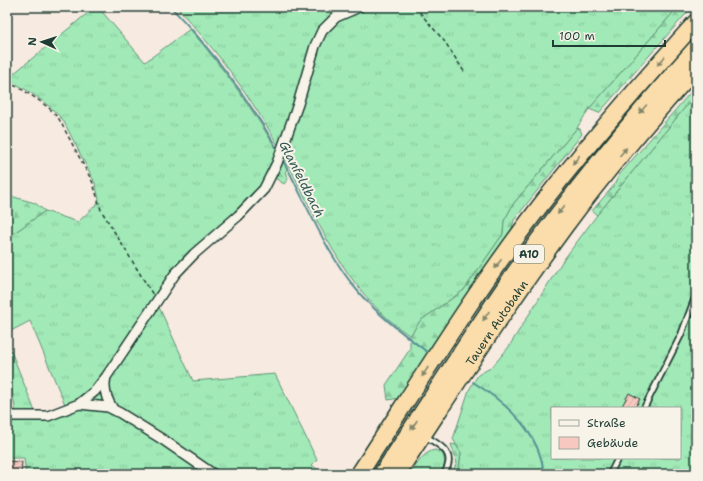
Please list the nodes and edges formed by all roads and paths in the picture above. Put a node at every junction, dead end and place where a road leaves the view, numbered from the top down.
1 (359, 7) edge
2 (415, 7) edge
3 (344, 10) edge
4 (696, 22) edge
5 (696, 48) edge
6 (696, 68) edge
7 (465, 74) dead end
8 (7, 83) edge
9 (696, 295) edge
10 (156, 300) junction
11 (106, 377) junction
12 (79, 404) junction
13 (645, 407) edge
14 (113, 410) junction
15 (7, 416) edge
16 (423, 435) junction
17 (618, 459) edge
18 (213, 474) edge
19 (359, 474) edge
20 (382, 474) edge
21 (397, 474) edge
22 (444, 474) edge
23 (610, 474) edge

1 - 3 street
2 - 7 path
3 - 10 street
4 -> 19 highway
5 -> 20 highway, A10
16 -> 6 highway, Tauern Autobahn / A10
8 - 10 path
9 - 13 lane
10 - 11 street
11 - 12 street
11 - 14 street
12 - 14 street
12 - 15 street
14 - 18 street
16 - 21 highway, Tauern Autobahn / A10
16 - 22 lane
17 - 23 lane

